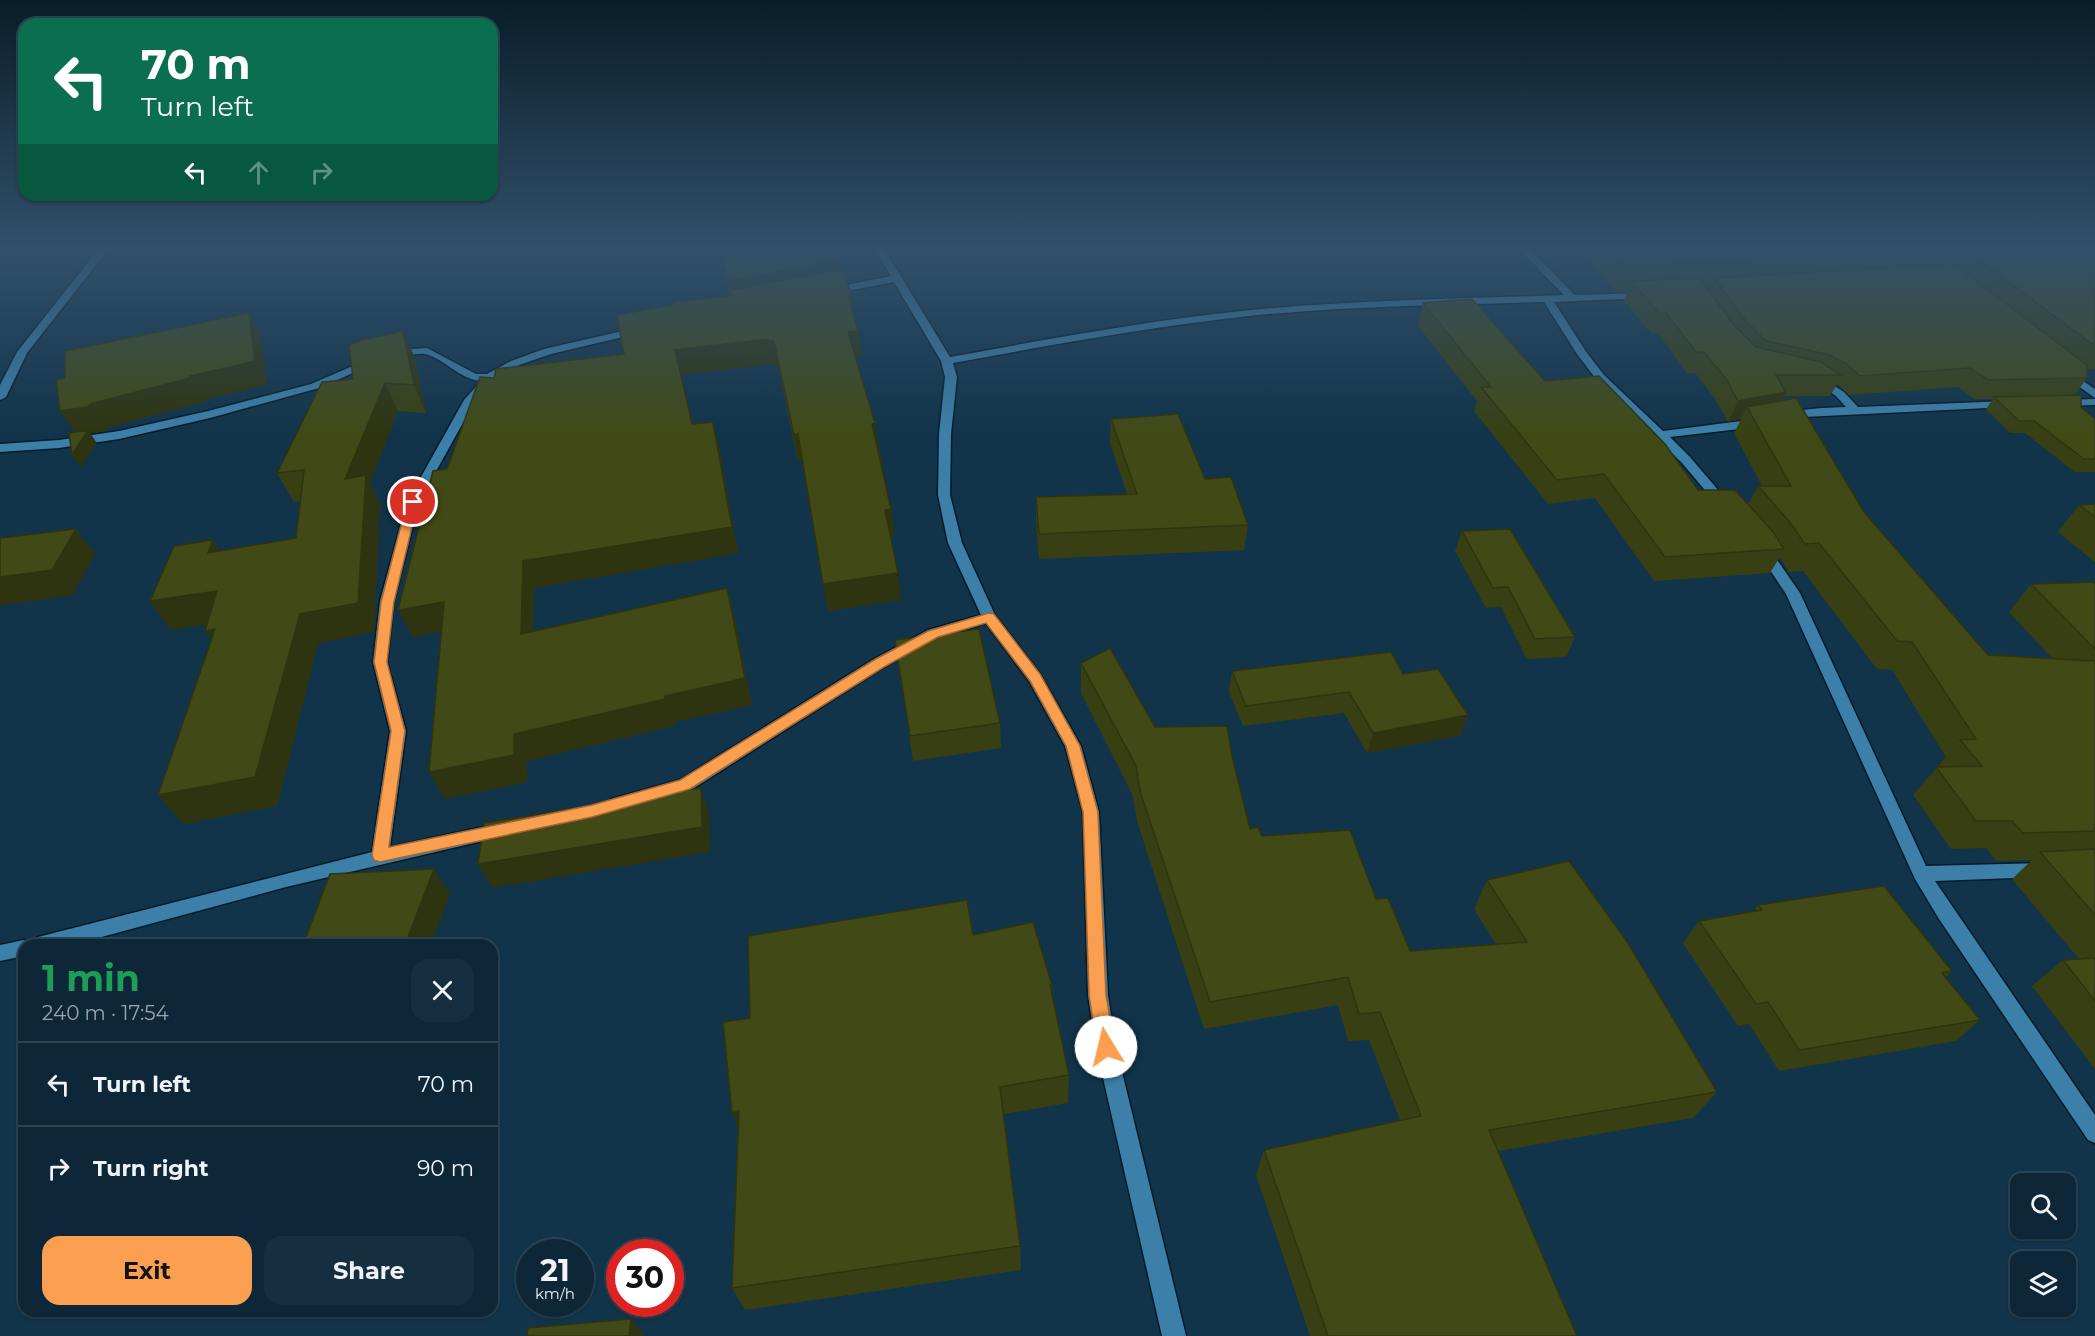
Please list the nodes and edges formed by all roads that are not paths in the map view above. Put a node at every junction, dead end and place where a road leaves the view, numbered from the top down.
1 (54, 309) edge
2 (917, 309) edge
3 (1302, 309) edge
4 (1554, 309) edge
5 (650, 328) edge
6 (947, 361) junction
7 (2058, 366) edge
8 (1806, 375) edge
9 (489, 378) junction
10 (2095, 395) edge
11 (0, 397) edge
12 (2095, 402) edge
13 (2048, 403) edge
14 (2024, 404) edge
15 (1854, 409) junction
16 (1660, 435) junction
17 (0, 448) edge
18 (1737, 519) edge
19 (1752, 536) edge
20 (989, 617) junction
21 (602, 808) edge
22 (514, 827) edge
23 (380, 855) junction
24 (2061, 868) edge
25 (1921, 874) junction
26 (66, 939) edge
27 (18, 949) edge
28 (0, 953) edge
29 (2095, 1133) edge
30 (1174, 1336) edge

1 - 11 street
2 - 6 street
3 - 6 street
4 - 16 street
5 - 9 street
6 - 20 street
7 - 10 street
8 - 15 street
9 - 17 street
9 - 23 street
12 - 13 street
14 - 15 street
15 - 16 street
16 - 18 street
19 - 25 street
20 - 21 street
20 - 30 street
22 - 23 street
23 - 26 street
24 - 25 street
25 - 29 street
27 - 28 street

